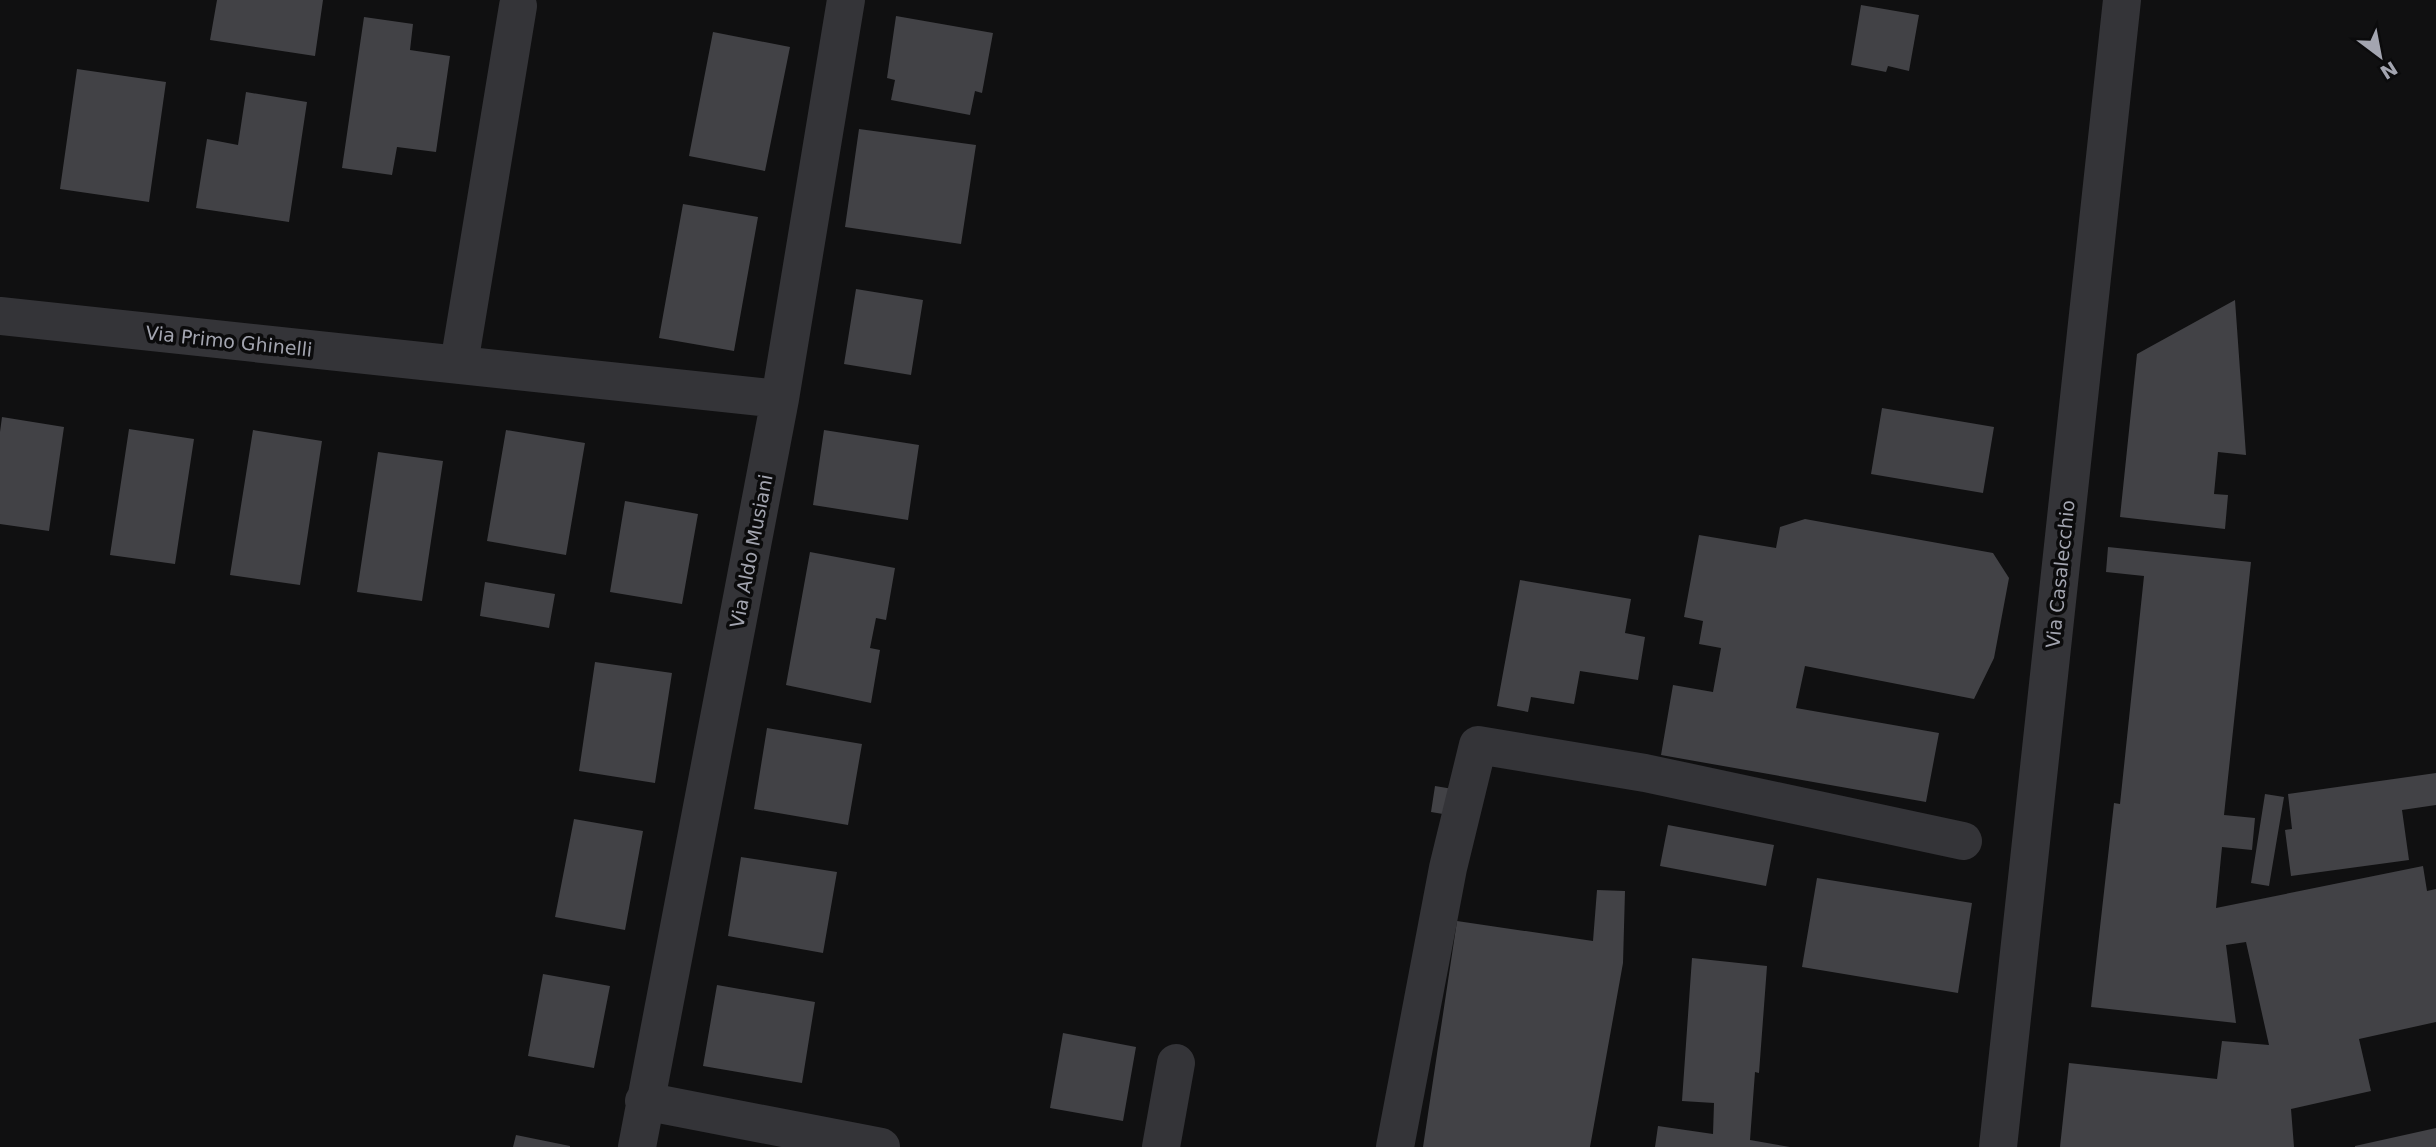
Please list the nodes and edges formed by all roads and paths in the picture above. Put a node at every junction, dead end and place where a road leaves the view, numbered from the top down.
1 (846, 0) edge
2 (2122, 0) edge
3 (518, 6) dead end
4 (0, 316) edge
5 (458, 365) junction
6 (780, 399) junction
7 (1963, 841) dead end
8 (1177, 1063) dead end
9 (644, 1101) junction
10 (637, 1147) edge
11 (881, 1147) edge
12 (1161, 1147) edge
13 (1395, 1147) edge
14 (1998, 1147) edge

1 - 6 street, Via Aldo Musiani
2 - 14 street, Via Casalecchio
3 - 5 street
4 - 5 street, Via Primo Ghinelli
5 - 6 street, Via Primo Ghinelli
6 - 9 street, Via Aldo Musiani
7 - 13 street
8 - 12 street
9 - 10 street, Via Aldo Musiani
9 - 11 street

